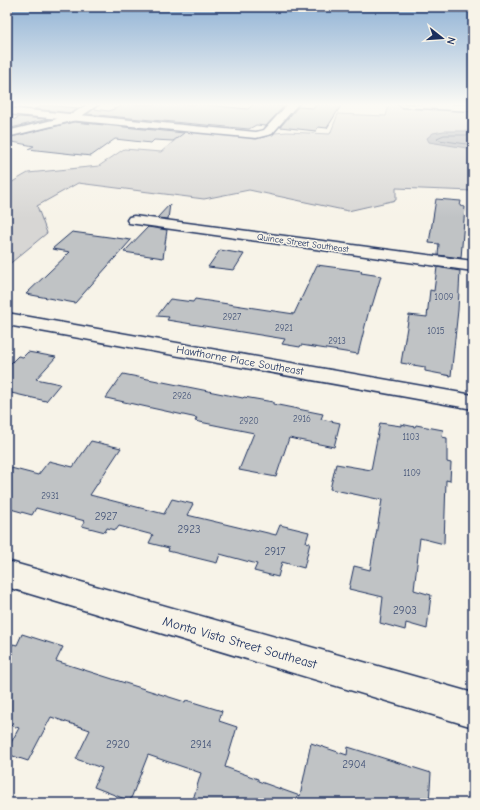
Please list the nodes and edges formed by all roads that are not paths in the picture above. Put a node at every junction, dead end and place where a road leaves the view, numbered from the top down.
1 (134, 220) dead end
2 (473, 266) edge
3 (7, 319) edge
4 (473, 402) edge
5 (7, 574) edge
6 (473, 710) edge

1 - 2 street, Quince Street Southeast
3 - 4 street, Hawthorne Place Southeast
5 - 6 street, Monta Vista Street Southeast

